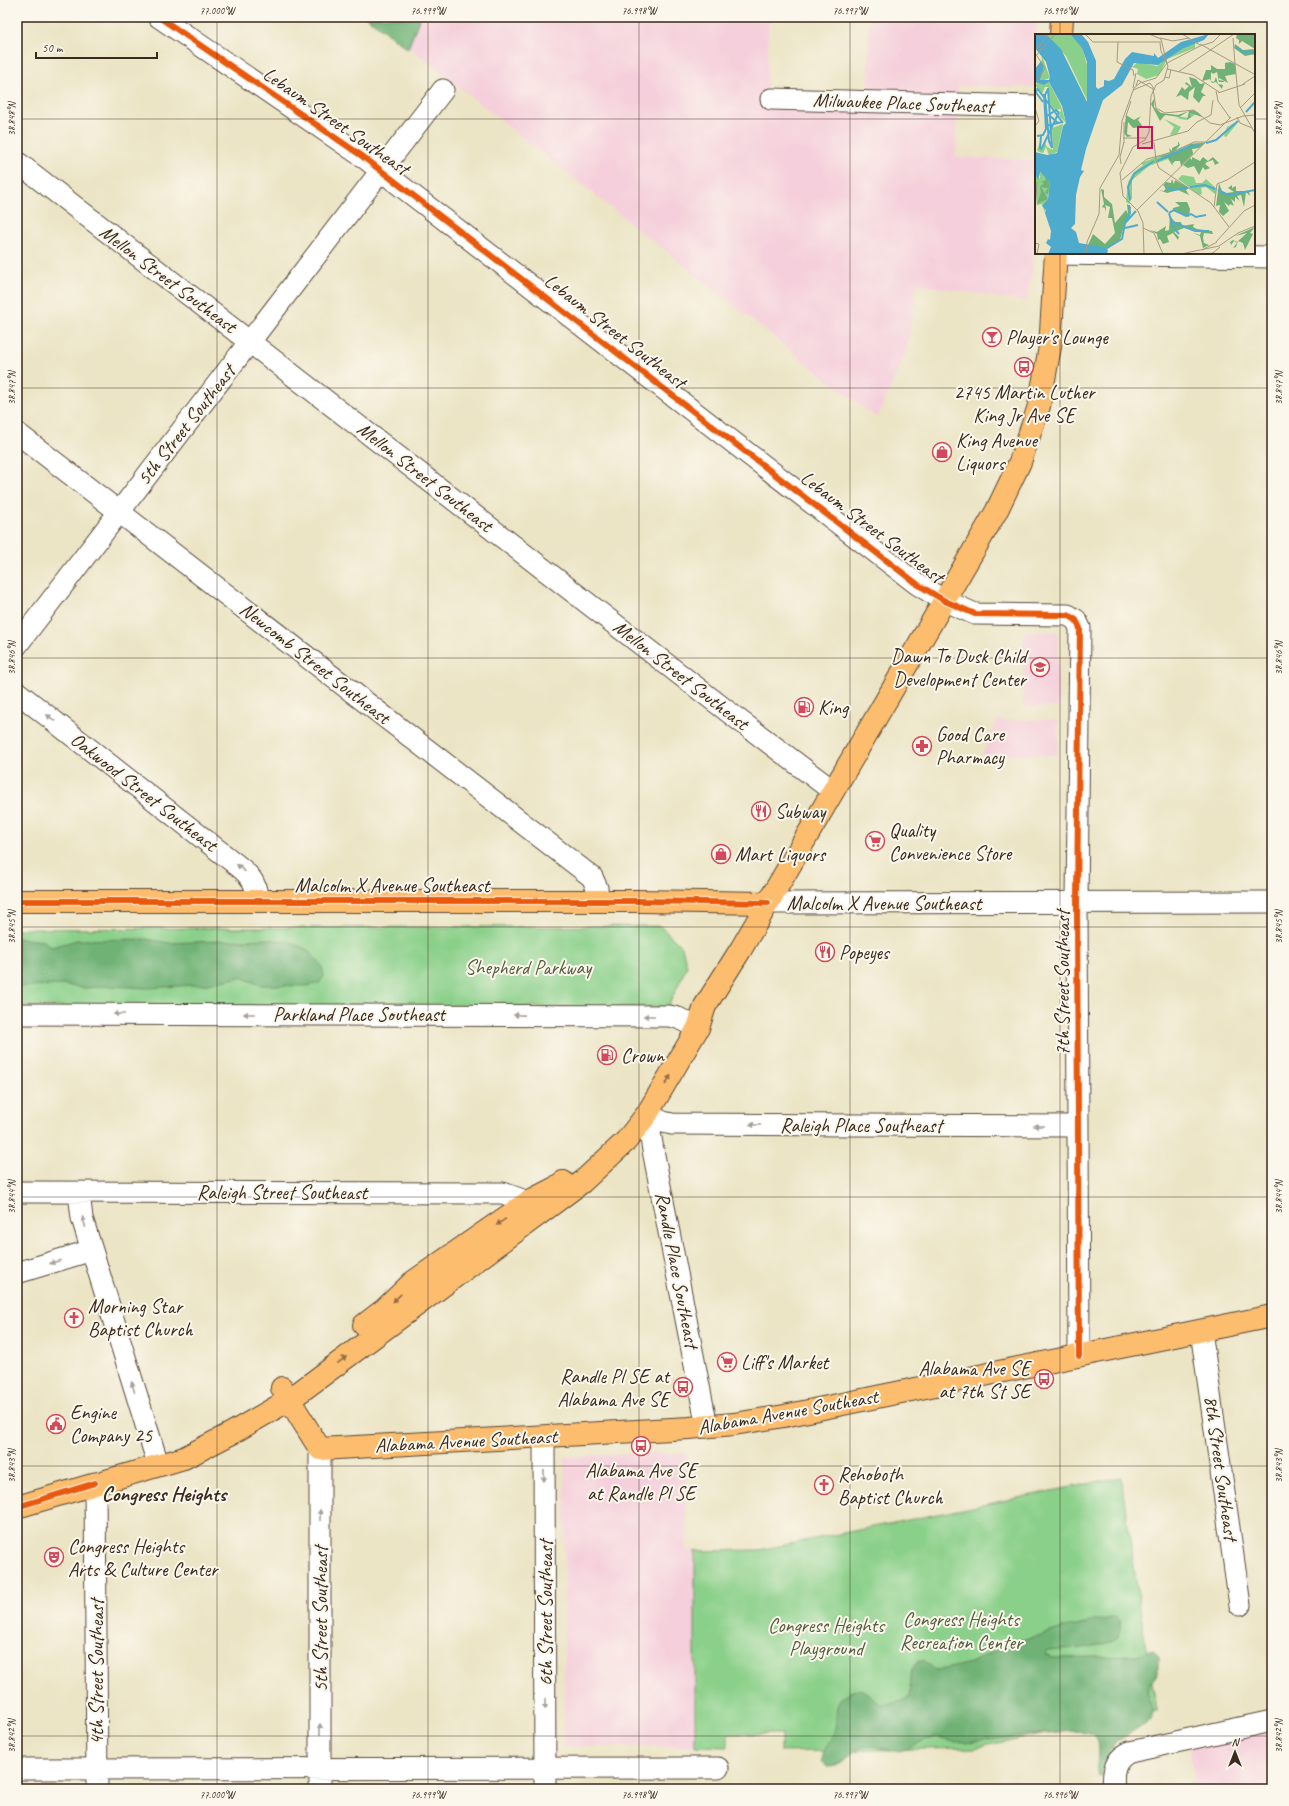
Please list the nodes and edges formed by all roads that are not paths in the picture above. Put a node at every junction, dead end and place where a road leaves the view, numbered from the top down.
1 (159, 17) edge
2 (1062, 17) edge
3 (1061, 34) edge
4 (443, 90) dead end
5 (771, 99) dead end
6 (1035, 106) edge
7 (17, 162) edge
8 (381, 171) junction
9 (1056, 254) edge
10 (1110, 254) edge
11 (1272, 257) edge
12 (250, 342) junction
13 (17, 433) edge
14 (119, 512) junction
15 (945, 601) junction
16 (1068, 615) joint
17 (17, 645) edge
18 (17, 692) edge
19 (834, 791) junction
20 (17, 901) edge
21 (257, 901) junction
22 (597, 901) junction
23 (1272, 902) edge
24 (768, 903) junction
25 (1077, 903) junction
26 (17, 1014) edge
27 (692, 1025) junction
28 (647, 1114) junction
29 (1078, 1126) junction
30 (17, 1192) edge
31 (79, 1193) junction
32 (535, 1207) junction
33 (92, 1250) junction
34 (17, 1273) edge
35 (1272, 1316) edge
36 (1201, 1331) junction
37 (1079, 1356) junction
38 (285, 1394) junction
39 (707, 1427) junction
40 (544, 1437) junction
41 (320, 1449) junction
42 (158, 1464) junction
43 (95, 1483) junction
44 (17, 1506) edge
45 (1240, 1605) dead end
46 (1272, 1721) edge
47 (97, 1768) junction
48 (320, 1768) junction
49 (718, 1768) dead end
50 (17, 1769) edge
51 (545, 1769) junction
52 (97, 1789) edge
53 (320, 1789) edge
54 (545, 1789) edge
55 (1114, 1789) edge

1 - 8 street, Lebaum Street Southeast
2 - 3 main road
4 - 8 street, 5th Street Southeast
5 - 6 street, Milwaukee Place Southeast
7 - 12 street, Mellon Street Southeast
8 - 12 street, 5th Street Southeast
8 - 15 street, Lebaum Street Southeast
9 - 15 main road
10 - 11 street
12 - 14 street, 5th Street Southeast
12 - 19 street, Mellon Street Southeast
13 - 14 street, Newcomb Street Southeast
14 - 17 street, 5th Street Southeast
14 - 22 street, Newcomb Street Southeast
15 - 16 street, Lebaum Street Southeast
15 - 19 main road
16 - 25 street, 7th Street Southeast
21 -> 18 street, Oakwood Street Southeast
19 - 24 main road
20 - 21 main road, Malcolm X Avenue Southeast
21 - 22 main road, Malcolm X Avenue Southeast
22 - 24 main road, Malcolm X Avenue Southeast
23 - 25 street, Malcolm X Avenue Southeast
24 - 25 street, Malcolm X Avenue Southeast
24 - 27 main road
25 - 29 street, 7th Street Southeast
27 -> 26 street, Parkland Place Southeast
28 -> 27 main road
27 - 32 main road
29 -> 28 street, Raleigh Place Southeast
28 - 32 main road
28 - 39 street, Randle Place Southeast
29 - 37 street, 7th Street Southeast
30 - 31 street, Raleigh Street Southeast
31 - 32 street, Raleigh Street Southeast
33 -> 31 street
32 - 38 main road
33 -> 34 street
42 -> 33 street
35 - 36 main road, Alabama Avenue Southeast
36 - 37 main road, Alabama Avenue Southeast
36 - 45 street, 8th Street Southeast
37 - 39 main road, Alabama Avenue Southeast
38 - 41 main road
38 - 42 main road
39 - 40 main road, Alabama Avenue Southeast
40 - 41 main road, Alabama Avenue Southeast
40 -> 51 street, 6th Street Southeast
48 -> 41 street, 5th Street Southeast
42 - 43 main road
43 - 44 main road
43 - 47 street, 4th Street Southeast
46 - 55 street
47 - 48 street
47 - 50 street
47 - 52 street, 4th Street Southeast
48 - 51 street
48 - 53 street, 5th Street Southeast
49 - 51 street
51 - 54 street, 6th Street Southeast

